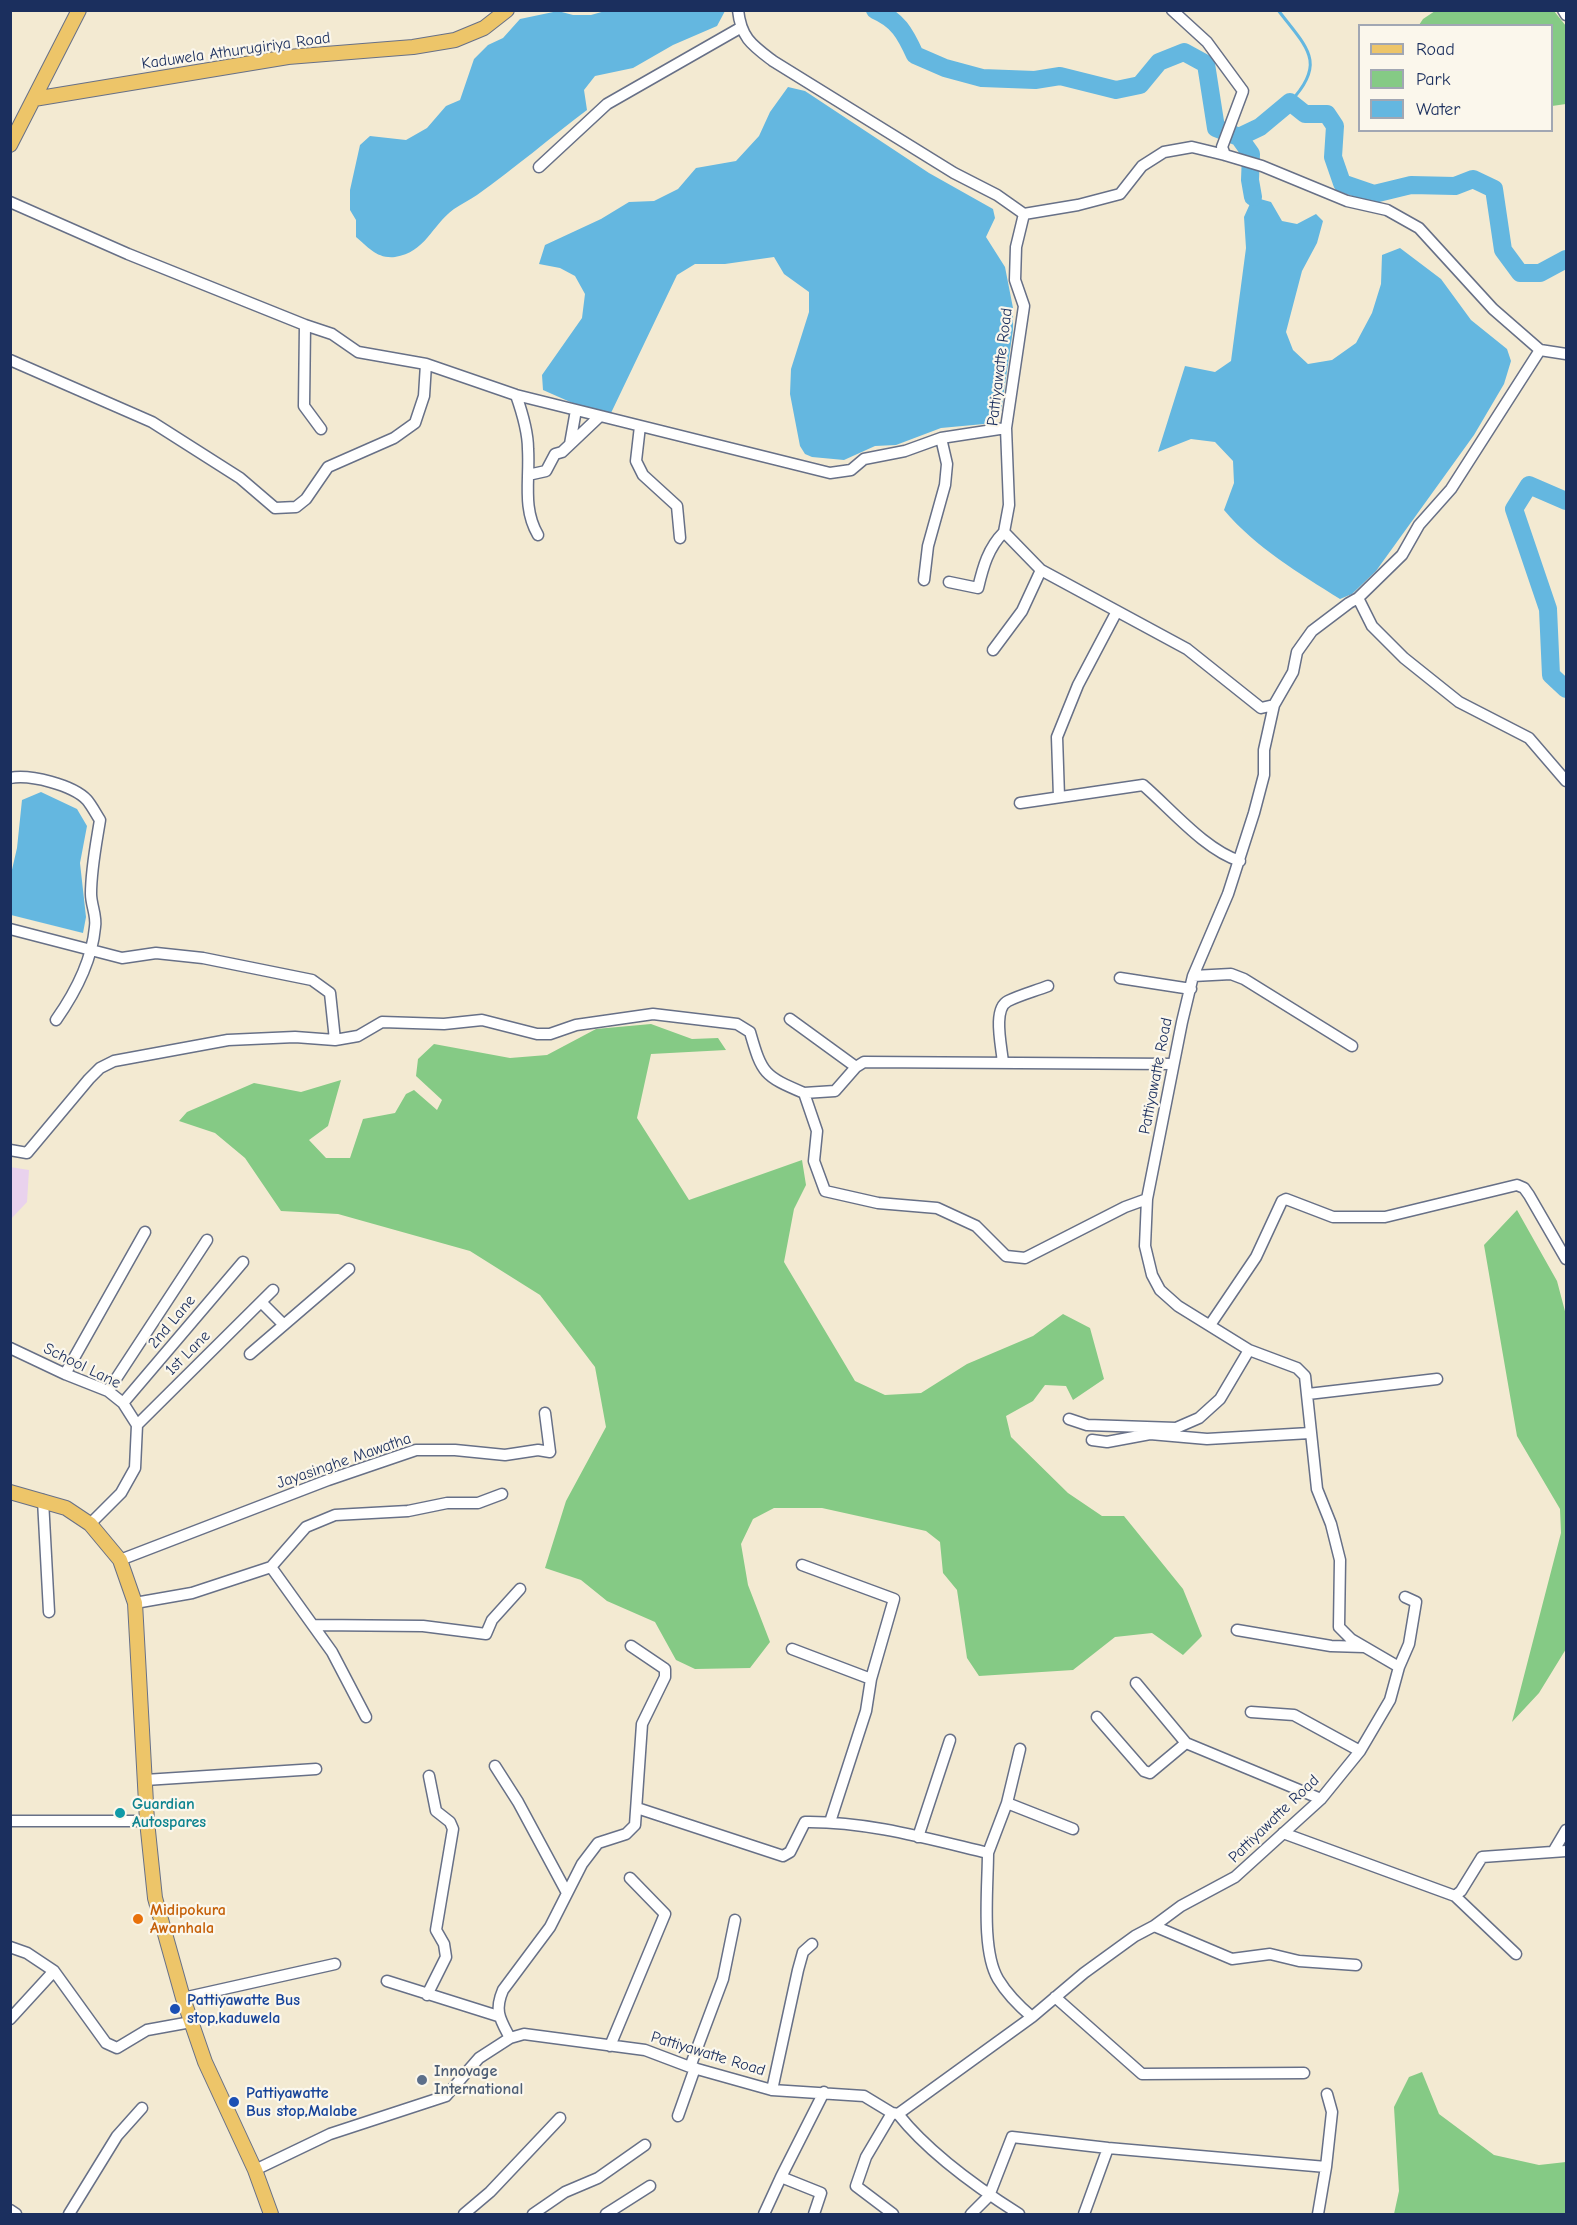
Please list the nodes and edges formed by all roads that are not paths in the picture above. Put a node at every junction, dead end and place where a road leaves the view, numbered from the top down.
1 (79, 10) edge
2 (507, 10) edge
3 (738, 10) edge
4 (1172, 10) edge
5 (1563, 10) edge
6 (1566, 15) edge
7 (740, 28) junction
8 (34, 99) junction
9 (10, 145) edge
10 (1225, 155) junction
11 (539, 167) dead end
12 (10, 202) edge
13 (1024, 214) junction
14 (305, 325) junction
15 (1540, 350) junction
16 (1566, 354) edge
17 (10, 360) edge
18 (426, 364) junction
19 (516, 395) junction
20 (576, 410) junction
21 (600, 416) junction
22 (640, 426) junction
23 (1006, 428) junction
24 (321, 429) dead end
25 (941, 438) junction
26 (570, 444) junction
27 (528, 475) junction
28 (1004, 532) junction
29 (538, 535) dead end
30 (680, 538) dead end
31 (1041, 570) junction
32 (924, 580) dead end
33 (949, 582) dead end
34 (1358, 598) junction
35 (1117, 611) junction
36 (993, 650) dead end
37 (1274, 705) junction
38 (10, 778) edge
39 (1566, 781) edge
40 (1059, 797) junction
41 (1020, 803) dead end
42 (1240, 861) junction
43 (10, 929) edge
44 (92, 950) junction
45 (1193, 976) junction
46 (1120, 978) dead end
47 (1048, 986) dead end
48 (1191, 989) junction
49 (790, 1019) dead end
50 (56, 1020) dead end
51 (335, 1040) junction
52 (1352, 1046) dead end
53 (1003, 1063) junction
54 (1173, 1064) junction
55 (856, 1067) junction
56 (804, 1093) junction
57 (10, 1150) edge
58 (1147, 1199) junction
59 (145, 1232) dead end
60 (207, 1240) dead end
61 (1566, 1259) edge
62 (243, 1262) dead end
63 (349, 1269) dead end
64 (273, 1290) dead end
65 (261, 1302) junction
66 (283, 1324) junction
67 (1210, 1325) junction
68 (10, 1347) edge
69 (1249, 1350) junction
70 (250, 1354) dead end
71 (64, 1374) junction
72 (1437, 1379) dead end
73 (108, 1391) junction
74 (1308, 1394) junction
75 (123, 1403) junction
76 (545, 1413) dead end
77 (1069, 1419) dead end
78 (137, 1425) junction
79 (1310, 1434) junction
80 (1092, 1440) dead end
81 (10, 1492) edge
82 (502, 1494) dead end
83 (43, 1500) junction
84 (90, 1524) junction
85 (120, 1560) junction
86 (802, 1565) dead end
87 (271, 1567) junction
88 (520, 1589) dead end
89 (1405, 1597) dead end
90 (135, 1603) junction
91 (49, 1612) dead end
92 (315, 1625) junction
93 (1237, 1630) dead end
94 (631, 1646) dead end
95 (1366, 1647) junction
96 (792, 1649) dead end
97 (1399, 1667) junction
98 (872, 1679) junction
99 (1136, 1683) dead end
100 (1251, 1712) dead end
101 (1097, 1717) dead end
102 (366, 1718) dead end
103 (950, 1740) dead end
104 (1186, 1743) junction
105 (1020, 1749) dead end
106 (1360, 1751) junction
107 (495, 1766) dead end
108 (316, 1769) dead end
109 (429, 1776) dead end
110 (145, 1780) junction
111 (1321, 1798) junction
112 (1007, 1803) junction
113 (637, 1808) junction
114 (10, 1821) edge
115 (147, 1821) junction
116 (830, 1822) junction
117 (1073, 1829) dead end
118 (1566, 1830) edge
119 (1283, 1833) junction
120 (918, 1837) junction
121 (1566, 1851) edge
122 (1553, 1852) junction
123 (988, 1853) junction
124 (630, 1878) dead end
125 (567, 1893) junction
126 (1455, 1896) junction
127 (735, 1920) dead end
128 (1154, 1926) junction
129 (812, 1944) dead end
130 (10, 1947) edge
131 (1516, 1954) dead end
132 (335, 1964) dead end
133 (1356, 1965) dead end
134 (54, 1971) junction
135 (387, 1982) dead end
136 (427, 1995) junction
137 (1055, 1997) junction
138 (183, 1998) junction
139 (498, 2016) junction
140 (1032, 2018) junction
141 (10, 2019) edge
142 (191, 2022) junction
143 (510, 2038) junction
144 (610, 2046) junction
145 (692, 2067) junction
146 (1304, 2073) dead end
147 (772, 2090) junction
148 (824, 2092) junction
149 (1327, 2094) dead end
150 (142, 2108) dead end
151 (895, 2114) junction
152 (678, 2116) dead end
153 (560, 2118) dead end
154 (645, 2145) dead end
155 (1108, 2148) junction
156 (1326, 2167) junction
157 (255, 2170) junction
158 (781, 2177) junction
159 (650, 2186) dead end
160 (989, 2196) junction
161 (10, 2210) edge
162 (16, 2214) edge
163 (69, 2214) edge
164 (271, 2214) edge
165 (464, 2214) edge
166 (533, 2214) edge
167 (606, 2214) edge
168 (764, 2214) edge
169 (814, 2214) edge
170 (893, 2214) edge
171 (971, 2214) edge
172 (1019, 2214) edge
173 (1084, 2214) edge
174 (1318, 2214) edge

1 - 8 main road
2 - 8 main road, Kaduwela Athurugiriya Road
3 - 7 street
4 - 10 street
5 - 6 street
7 - 11 street
7 - 13 street
8 - 9 main road
10 - 13 street
10 - 15 street
12 - 14 street
13 - 23 street, Pattiyawatte Road
14 - 18 street
14 - 24 street
15 - 16 street
15 - 34 street, Pattiyawatte Road
17 - 18 street
18 - 19 street
19 - 20 street
19 - 27 street
20 - 21 street
20 - 26 street
21 - 22 street
21 - 26 street
22 - 25 street
22 - 30 street
23 - 25 street
23 - 28 street, Pattiyawatte Road
25 - 32 street
26 - 27 street
27 - 29 street
28 - 31 street
28 - 33 street
31 - 35 street
31 - 36 street
34 - 37 street, Pattiyawatte Road
34 - 39 street
35 - 37 street
35 - 40 street
37 - 42 street, Pattiyawatte Road
38 - 44 street
40 - 41 street
40 - 42 street
42 - 45 street, Pattiyawatte Road
43 - 44 street
44 - 50 street
44 - 51 street
45 - 48 street, Pattiyawatte Road
45 - 52 street
46 - 48 street
47 - 53 street
48 - 54 street, Pattiyawatte Road
49 - 55 street
51 - 56 street
51 - 57 street
53 - 54 street
53 - 55 street
54 - 58 street, Pattiyawatte Road
55 - 56 street
56 - 58 street
58 - 67 street, Pattiyawatte Road
59 - 71 street
60 - 73 street
61 - 67 street
62 - 75 street, 2nd Lane
63 - 66 street
64 - 65 street, 1st Lane
65 - 66 street
65 - 78 street, 1st Lane
66 - 70 street
67 - 69 street, Pattiyawatte Road
68 - 71 street, School Lane
69 - 74 street, Pattiyawatte Road
69 - 77 street
71 - 73 street, School Lane
72 - 74 street
73 - 75 street, School Lane
74 - 79 street, Pattiyawatte Road
75 - 78 street, School Lane
76 - 85 street, Jayasinghe Mawatha
78 - 84 street
79 - 80 street
79 - 95 street, Pattiyawatte Road
81 - 83 main road
82 - 87 street
83 - 84 main road
83 - 91 street
84 - 85 main road
85 - 90 main road
86 - 98 street
87 - 90 street
87 - 92 street
88 - 92 street
89 - 97 street
90 - 110 main road
92 - 102 street
93 - 95 street
94 - 113 street
95 - 97 street, Pattiyawatte Road
96 - 98 street
97 - 106 street, Pattiyawatte Road
98 - 116 street
99 - 104 street
100 - 106 street
101 - 104 street
103 - 120 street
104 - 111 street
105 - 112 street
106 - 111 street, Pattiyawatte Road
107 - 125 street
108 - 110 street
109 - 136 street
110 - 115 main road
111 - 119 street, Pattiyawatte Road
112 - 117 street
112 - 123 street
113 - 116 street
113 - 125 street
114 - 115 street
115 - 138 main road
116 - 120 street
118 - 122 street
119 - 126 street
119 - 128 street, Pattiyawatte Road
120 - 123 street
121 - 122 street
122 - 126 street
123 - 140 street
124 - 144 street
125 - 139 street
126 - 131 street
127 - 145 street
128 - 133 street
128 - 137 street, Pattiyawatte Road
129 - 147 street
130 - 134 street
132 - 138 street
134 - 141 street
134 - 142 street
135 - 136 street
136 - 139 street
137 - 140 street, Pattiyawatte Road
137 - 146 street
138 - 142 main road
139 - 143 street
140 - 151 street, Pattiyawatte Road
142 - 157 main road
143 - 144 street, Pattiyawatte Road
143 - 157 street, Pattiyawatte Road
144 - 145 street, Pattiyawatte Road
145 - 147 street, Pattiyawatte Road
145 - 152 street
147 - 148 street, Pattiyawatte Road
148 - 151 street, Pattiyawatte Road
148 - 158 street
149 - 156 street
150 - 163 street
151 - 160 street, Pattiyawatte Road
151 - 170 street
153 - 165 street
154 - 166 street
155 - 156 street
155 - 160 street
155 - 173 street
156 - 174 street
157 - 164 main road
158 - 168 street
158 - 169 street
159 - 167 street
160 - 171 street
160 - 172 street, Pattiyawatte Road
161 - 162 street

